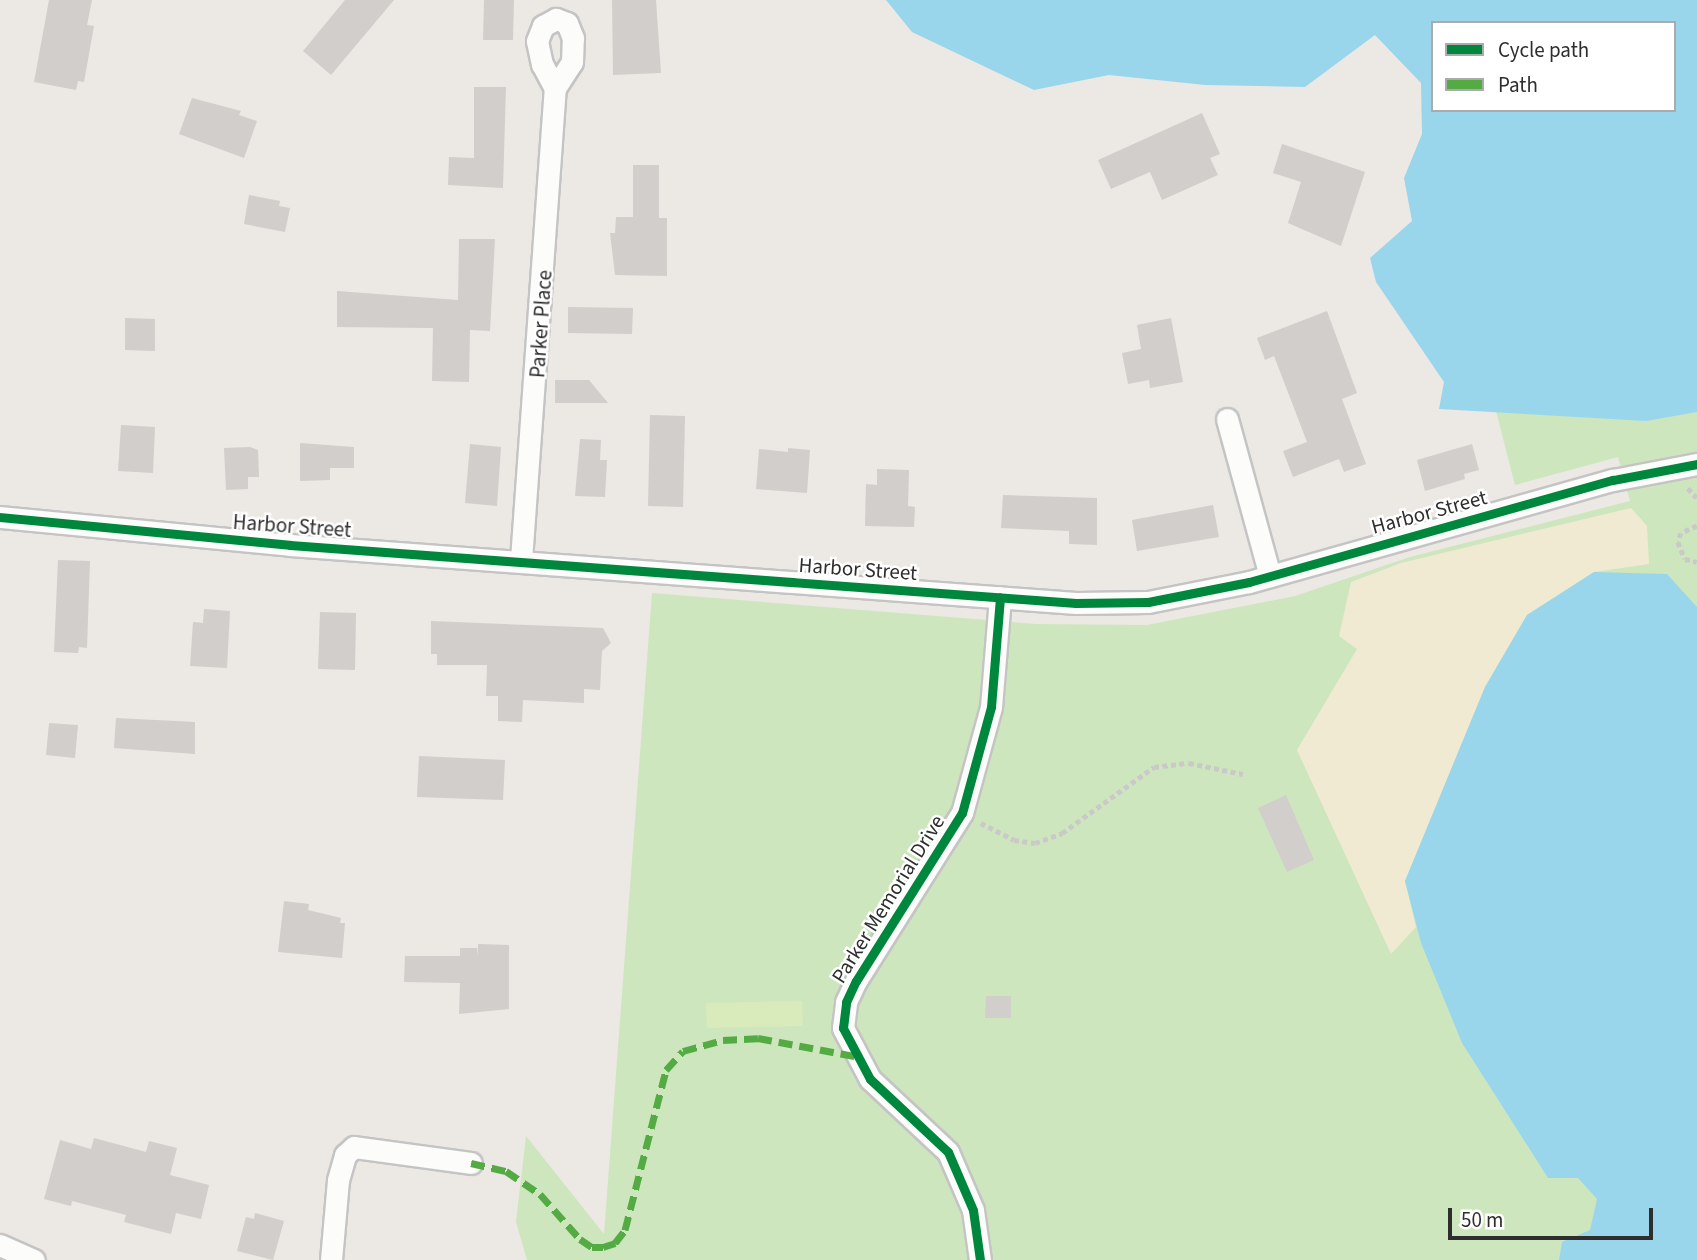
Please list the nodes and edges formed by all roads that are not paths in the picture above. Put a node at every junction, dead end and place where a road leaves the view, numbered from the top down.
1 (555, 88) dead end
2 (1227, 419) dead end
3 (1697, 464) edge
4 (0, 517) edge
5 (521, 560) junction
6 (1270, 576) junction
7 (1000, 597) junction
8 (471, 1163) dead end
9 (0, 1245) edge
10 (34, 1260) edge
11 (331, 1260) edge
12 (980, 1260) edge

1 - 5 street, Parker Place
2 - 6 street
3 - 6 street, Harbor Street
4 - 5 street, Harbor Street
5 - 7 street, Harbor Street
6 - 7 street, Harbor Street
7 - 12 street, Parker Memorial Drive
8 - 11 street
9 - 10 street

